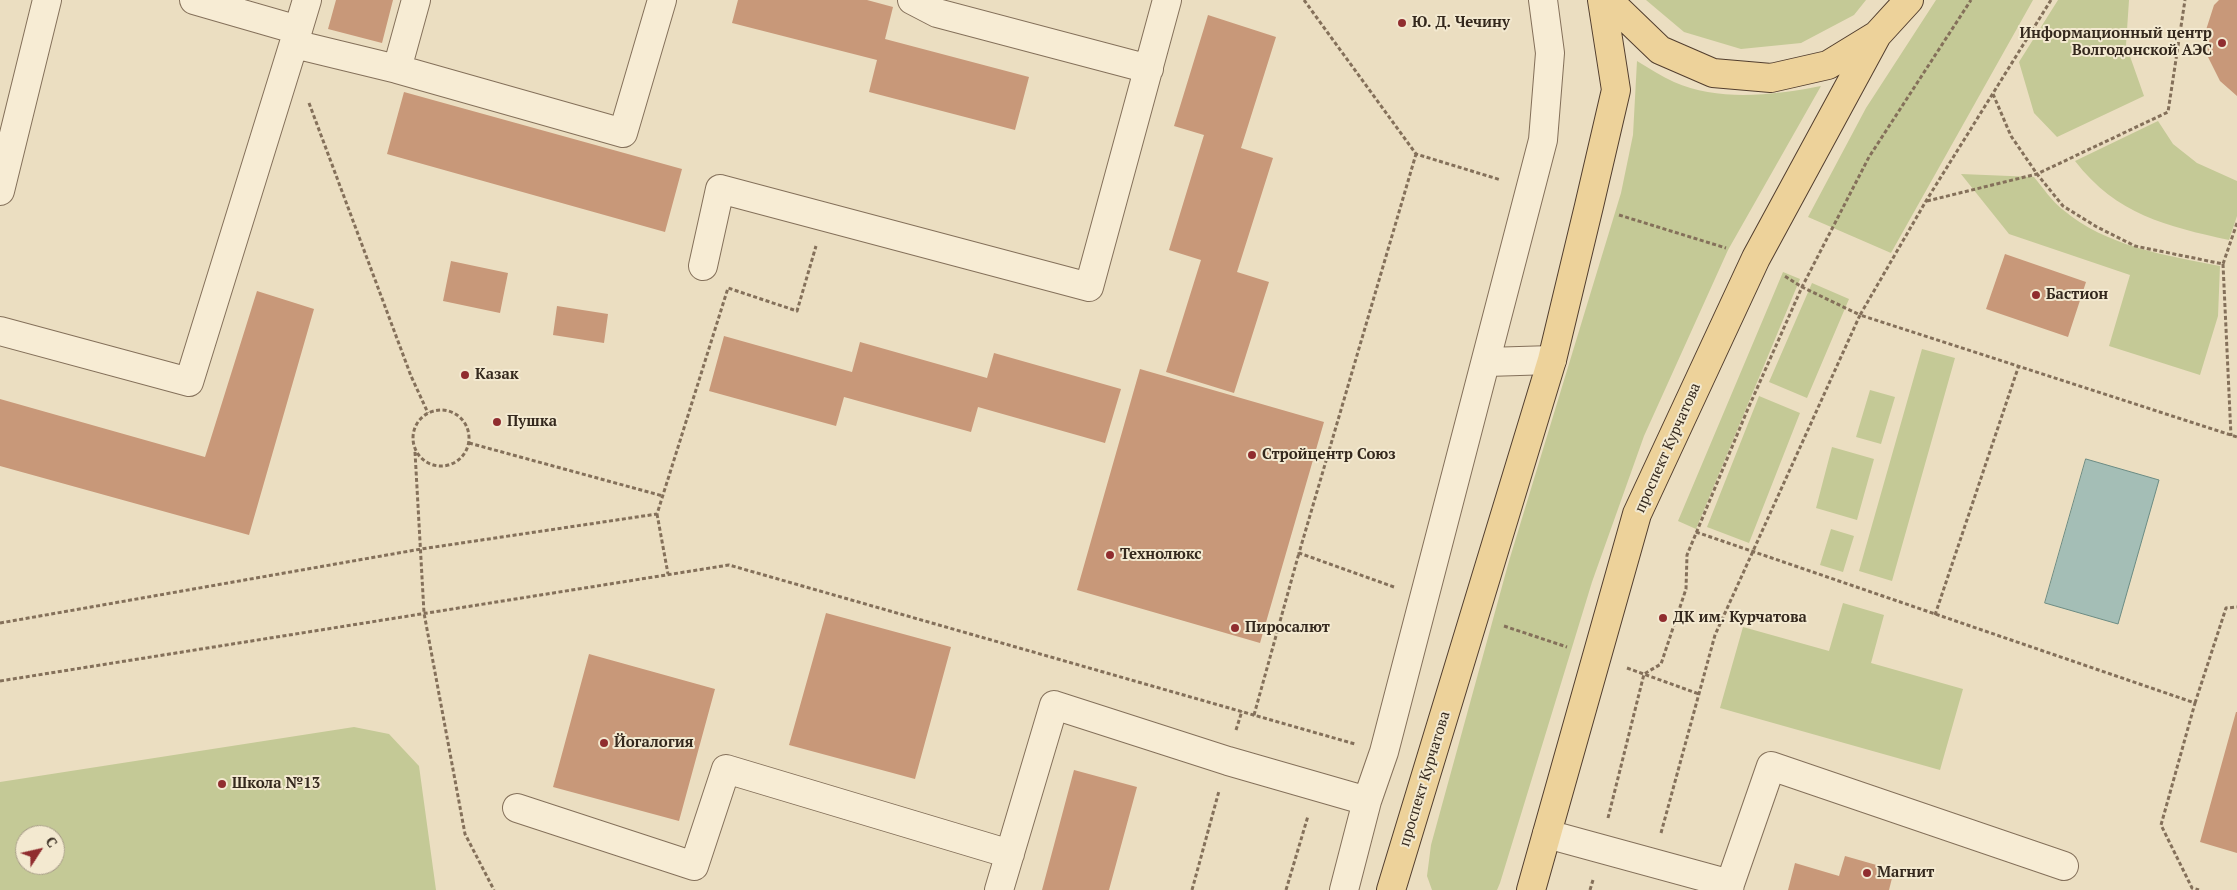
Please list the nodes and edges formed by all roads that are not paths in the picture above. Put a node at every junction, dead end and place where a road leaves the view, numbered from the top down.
1 (47, 0) edge
2 (194, 0) edge
3 (307, 0) edge
4 (416, 0) edge
5 (662, 0) edge
6 (912, 0) edge
7 (1167, 0) edge
8 (1543, 0) edge
9 (1602, 0) edge
10 (1608, 0) edge
11 (1909, 0) edge
12 (1877, 35) junction
13 (296, 37) junction
14 (397, 69) junction
15 (1148, 69) junction
16 (0, 191) edge
17 (703, 266) dead end
18 (0, 331) edge
19 (1552, 360) junction
20 (1487, 362) junction
21 (1367, 801) junction
22 (517, 808) dead end
23 (1547, 834) junction
24 (1010, 854) junction
25 (2064, 866) dead end
26 (1730, 887) edge
27 (999, 890) edge
28 (1344, 890) edge
29 (1391, 890) edge
30 (1531, 890) edge

1 - 16 street
2 - 13 street
3 - 13 street
4 - 14 street
5 - 14 street
6 - 15 street
7 - 15 street
8 - 20 street
9 - 19 main road, проспект Курчатова
10 - 12 main road
11 - 12 main road
12 - 23 main road, проспект Курчатова
13 - 14 street
13 - 18 street
15 - 17 street
19 - 20 street
19 - 29 main road, проспект Курчатова
20 - 21 street
21 - 24 street
21 - 28 street
22 - 24 street
23 - 26 street
23 - 30 main road, проспект Курчатова
24 - 27 street
25 - 26 street

